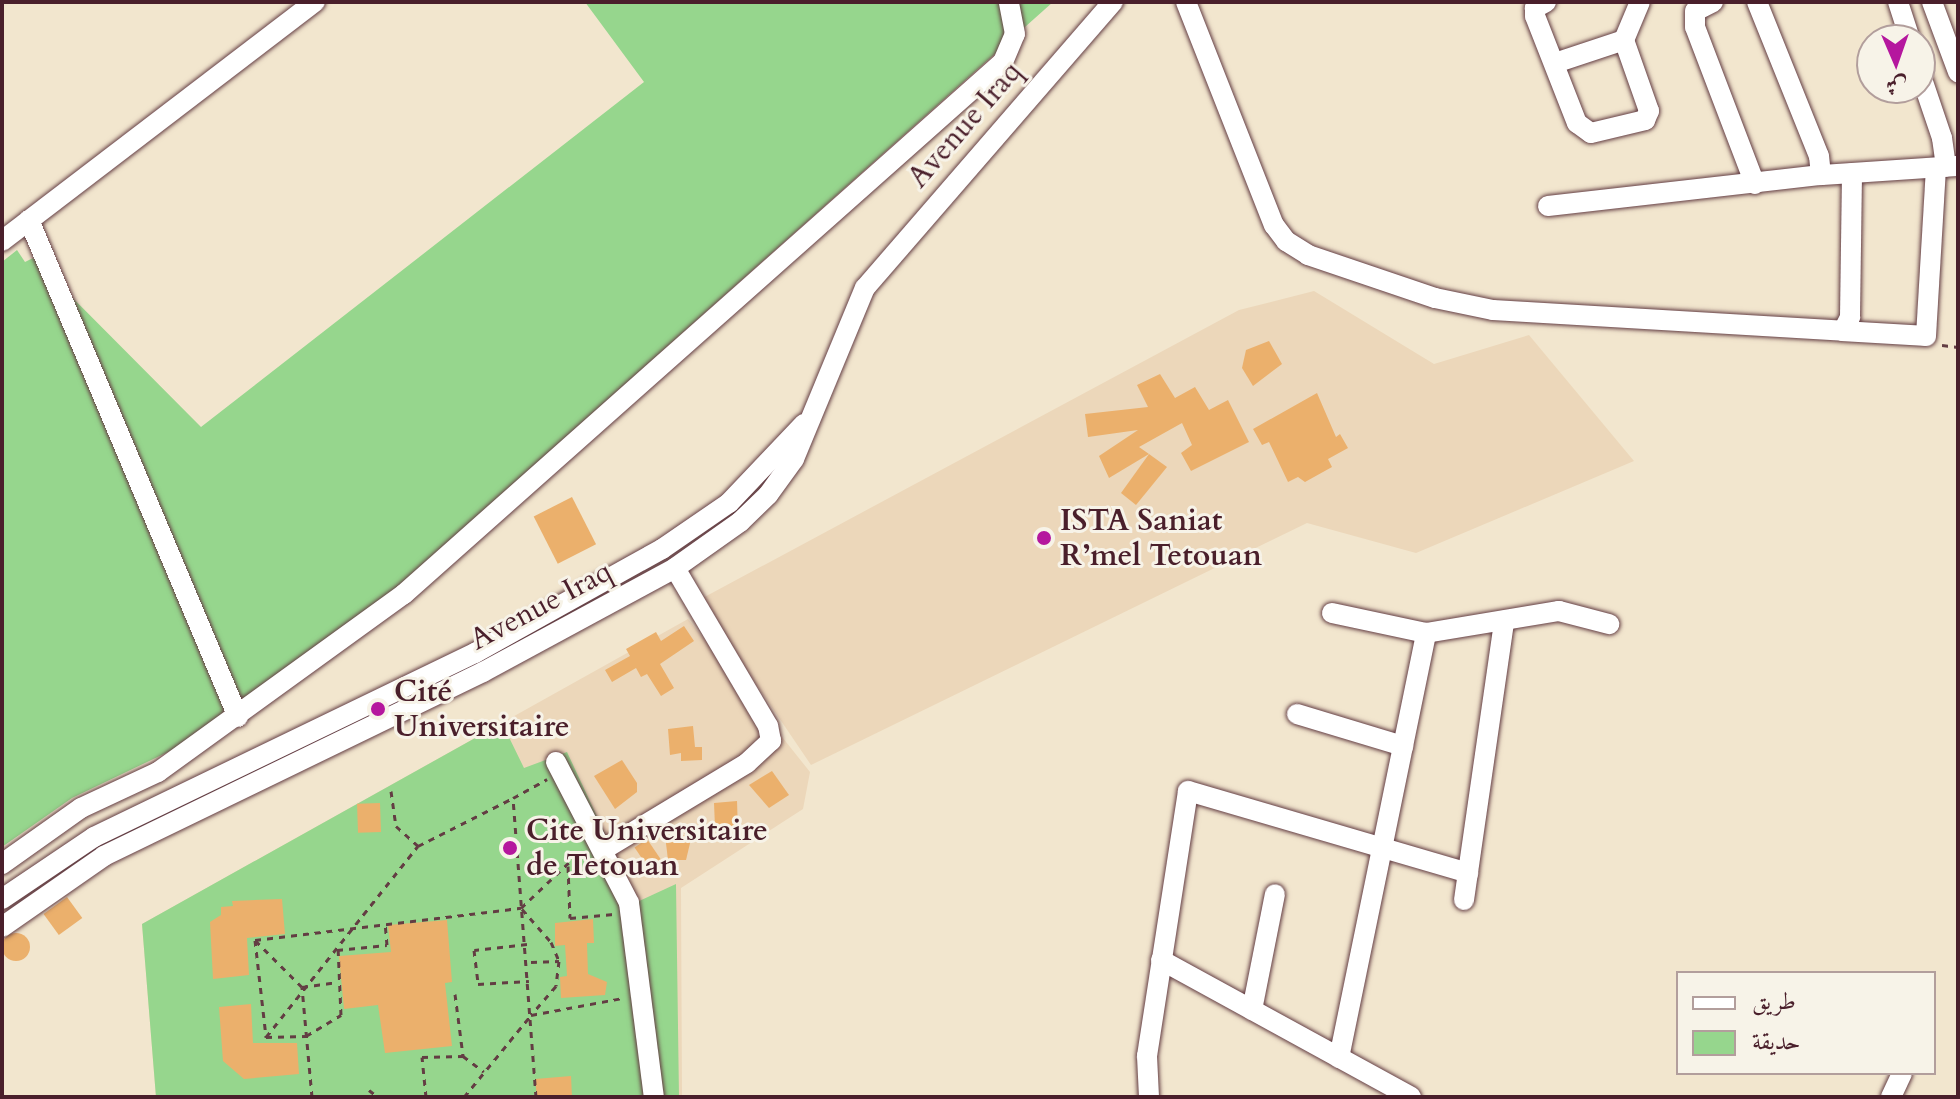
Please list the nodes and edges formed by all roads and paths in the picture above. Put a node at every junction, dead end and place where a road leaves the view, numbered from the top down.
1 (315, 2) edge
2 (1009, 2) edge
3 (1113, 2) edge
4 (1186, 2) edge
5 (1546, 2) edge
6 (1640, 2) edge
7 (1713, 2) edge
8 (1757, 2) edge
9 (1898, 2) edge
10 (1932, 2) edge
11 (1905, 24) edge
12 (1624, 40) junction
13 (1555, 63) junction
14 (1958, 72) edge
15 (1935, 104) edge
16 (1950, 135) edge
17 (1947, 167) edge
18 (1852, 173) junction
19 (1821, 175) junction
20 (1755, 184) junction
21 (1548, 206) dead end
22 (29, 220) junction
23 (2, 241) edge
24 (1843, 331) junction
25 (807, 421) junction
26 (675, 568) junction
27 (1332, 613) dead end
28 (1504, 621) junction
29 (1609, 624) dead end
30 (1426, 633) junction
31 (1297, 714) dead end
32 (238, 717) junction
33 (1403, 746) junction
34 (558, 767) joint
35 (391, 791) dead end
36 (513, 798) junction
37 (418, 846) junction
38 (1382, 847) junction
39 (598, 854) junction
40 (2, 864) edge
41 (568, 866) junction
42 (1468, 873) junction
43 (1275, 894) dead end
44 (2, 899) edge
45 (1464, 900) dead end
46 (521, 908) junction
47 (624, 913) dead end
48 (385, 922) junction
49 (2, 927) edge
50 (352, 927) junction
51 (255, 940) junction
52 (339, 943) junction
53 (527, 944) junction
54 (337, 950) junction
55 (1161, 960) junction
56 (559, 961) junction
57 (529, 962) junction
58 (529, 981) junction
59 (338, 982) junction
60 (302, 987) junction
61 (455, 994) dead end
62 (630, 997) dead end
63 (1252, 1010) junction
64 (531, 1015) junction
65 (306, 1036) junction
66 (266, 1037) junction
67 (463, 1056) junction
68 (1339, 1058) junction
69 (484, 1072) junction
70 (1901, 1075) edge
71 (369, 1090) dead end
72 (312, 1097) edge
73 (378, 1097) edge
74 (426, 1097) edge
75 (464, 1097) edge
76 (536, 1097) edge
77 (654, 1097) edge
78 (1149, 1097) edge
79 (1411, 1097) edge
80 (1891, 1097) edge

1 - 22 street
2 - 32 street
3 - 25 street, Avenue Iraq
4 - 24 street
5 - 13 street
6 - 12 street
7 - 20 street
8 - 19 street
9 - 11 street
10 - 14 street
12 - 13 street
12 - 13 street
15 - 16 street
16 - 17 street
17 - 18 street
17 - 24 street
18 - 19 street
18 - 24 street
19 - 20 street
20 - 21 street
22 - 23 street
22 - 32 street
25 - 26 street, Avenue Iraq
25 - 44 street, Avenue Iraq
26 - 39 street
26 - 49 street, Avenue Iraq
27 - 30 street
28 - 29 street
28 - 30 street
28 - 42 street
30 - 33 street
31 - 33 street
32 - 40 street
33 - 38 street
34 - 36 path
34 - 39 street
35 - 37 path
36 - 37 path
36 - 46 path
37 - 50 path
38 - 42 street
38 - 55 street
38 - 68 street
39 - 41 path
39 - 77 street
41 - 46 path
41 - 47 path
42 - 45 street
43 - 63 street
46 - 48 path
46 - 53 path
46 - 56 path
48 - 50 path
48 - 54 path
50 - 51 path
50 - 52 path
51 - 60 path
51 - 66 path
52 - 54 path
52 - 60 path
53 - 57 path
53 - 58 path
54 - 59 path
55 - 63 street
55 - 78 street
56 - 57 path
56 - 64 path
57 - 58 path
58 - 64 path
59 - 60 path
59 - 65 path
60 - 65 path
60 - 66 path
61 - 67 path
62 - 64 path
63 - 68 street
64 - 69 path
64 - 76 path
65 - 66 path
65 - 72 path
67 - 69 path
67 - 74 path
68 - 79 street
69 - 75 path
70 - 80 street
71 - 73 path

